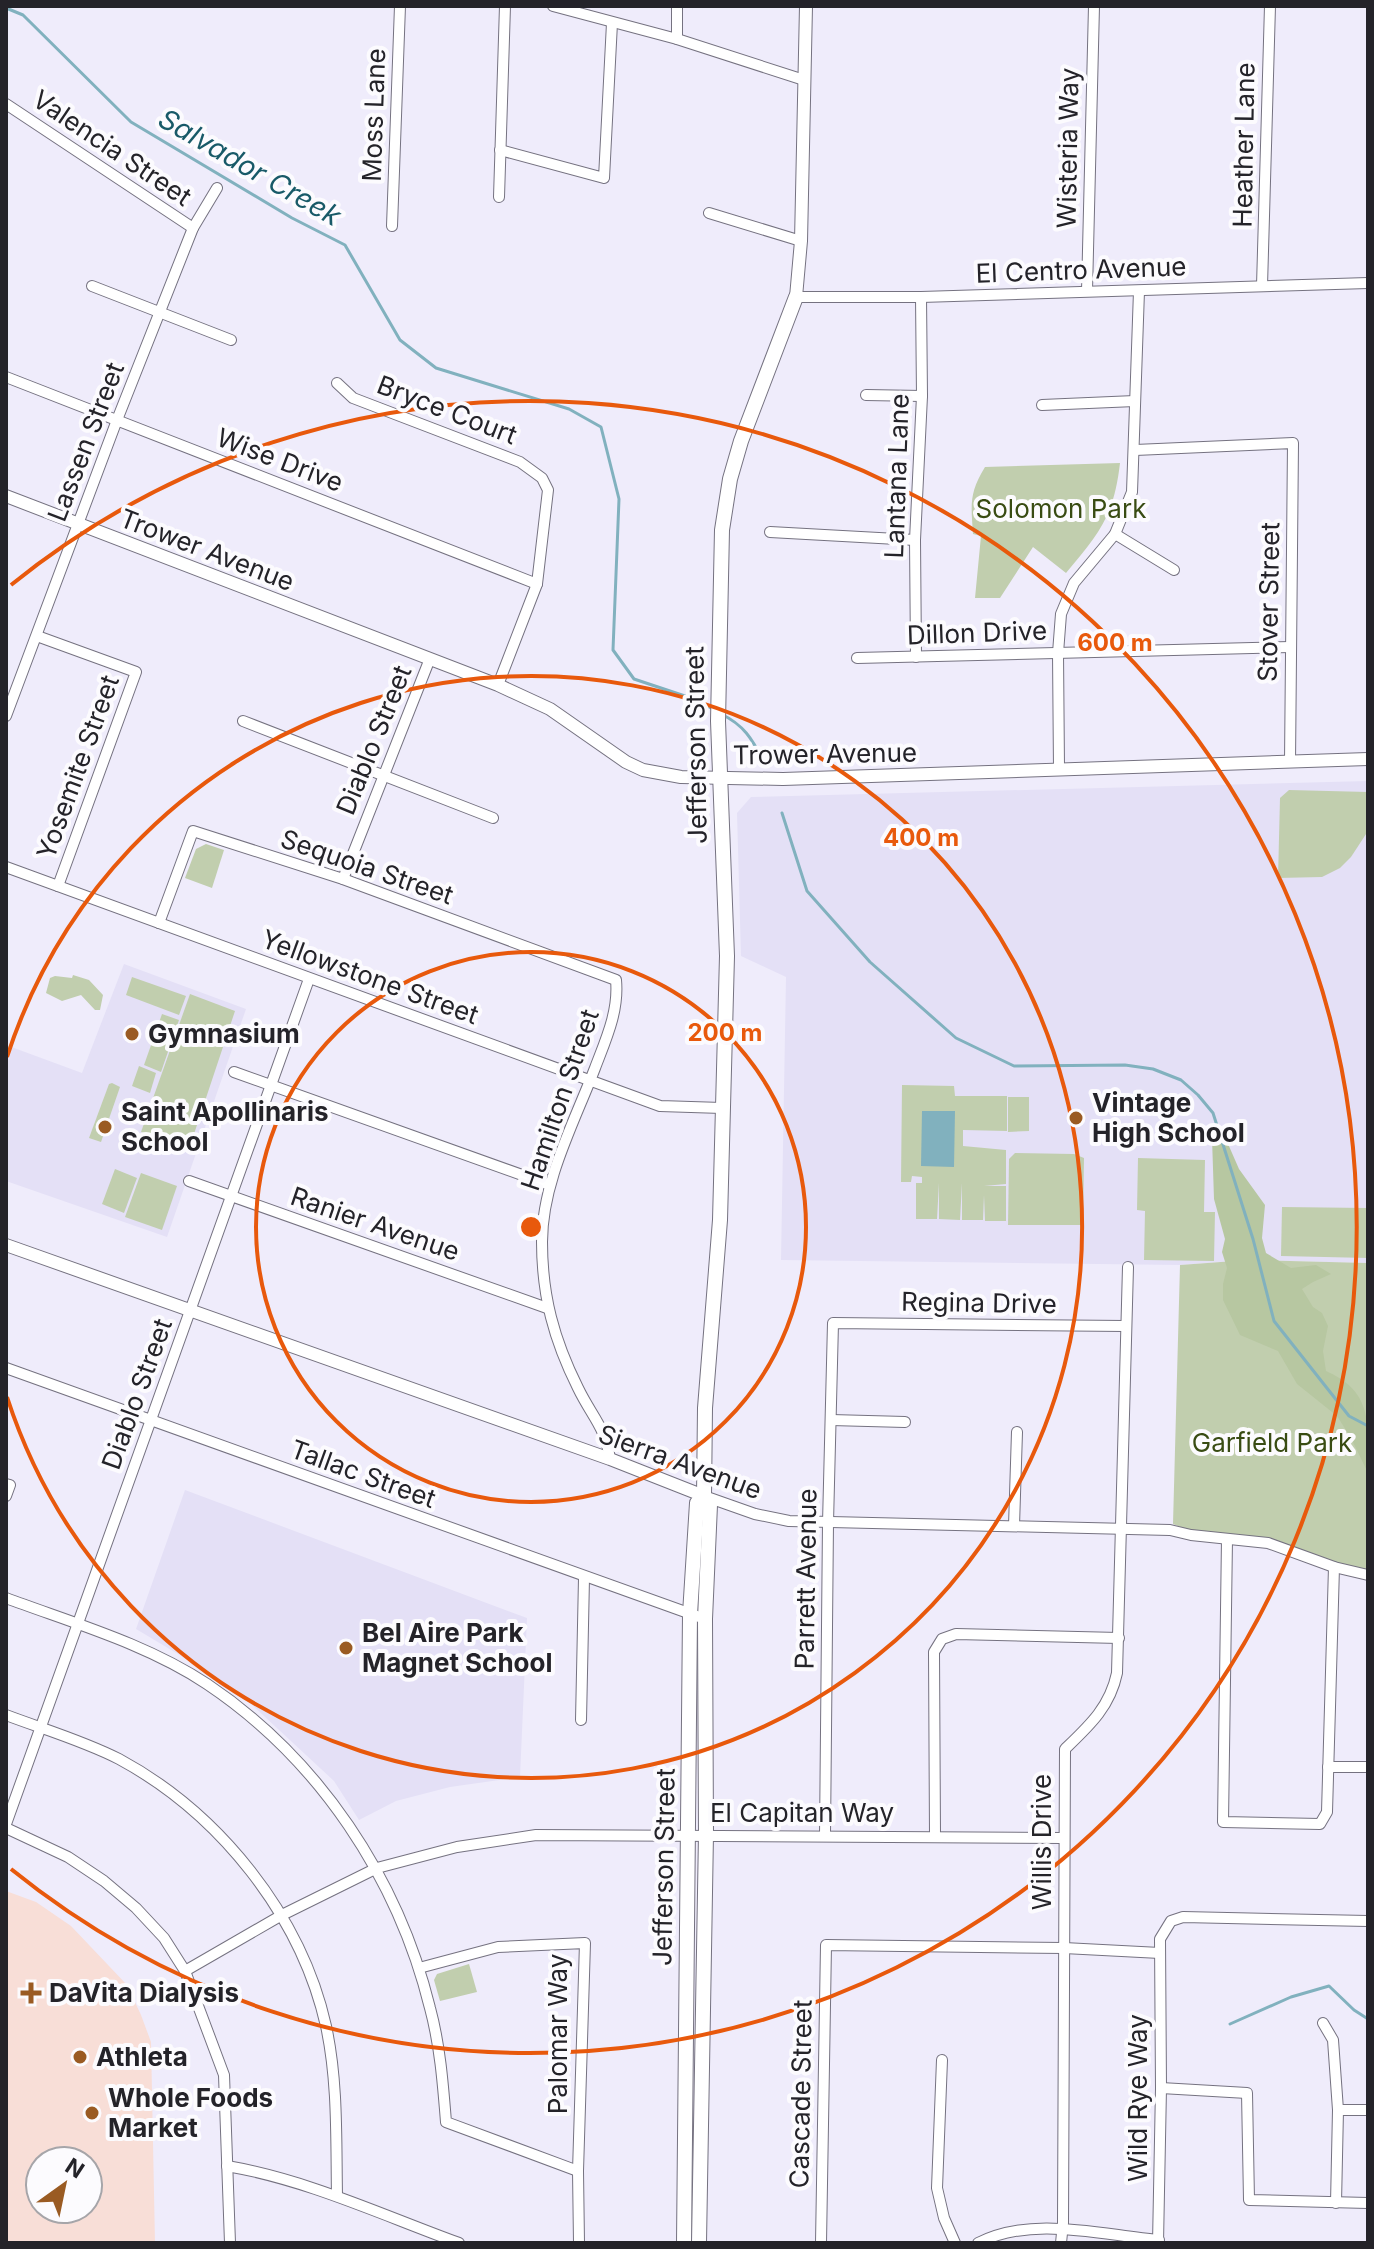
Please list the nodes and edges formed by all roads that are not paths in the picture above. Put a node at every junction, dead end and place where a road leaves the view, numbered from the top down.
1 (400, 6) edge
2 (505, 6) edge
3 (553, 6) edge
4 (677, 6) edge
5 (806, 6) edge
6 (1094, 6) edge
7 (1270, 6) edge
8 (612, 23) junction
9 (677, 39) junction
10 (804, 80) junction
11 (6, 104) edge
12 (500, 150) junction
13 (217, 188) dead end
14 (499, 197) dead end
15 (709, 213) dead end
16 (392, 226) dead end
17 (193, 228) junction
18 (801, 241) junction
19 (1368, 283) edge
20 (92, 286) dead end
21 (1262, 286) junction
22 (1087, 291) junction
23 (1139, 291) junction
24 (796, 297) junction
25 (921, 297) junction
26 (160, 312) junction
27 (231, 340) dead end
28 (6, 377) edge
29 (337, 383) dead end
30 (866, 395) dead end
31 (922, 396) junction
32 (1135, 401) junction
33 (1042, 405) dead end
34 (117, 420) junction
35 (1135, 450) junction
36 (6, 496) edge
37 (77, 523) junction
38 (770, 532) dead end
39 (1115, 534) junction
40 (915, 540) junction
41 (1174, 570) dead end
42 (537, 584) junction
43 (37, 636) junction
44 (1290, 647) junction
45 (1058, 653) junction
46 (916, 657) junction
47 (857, 658) dead end
48 (429, 661) junction
49 (498, 685) junction
50 (6, 716) edge
51 (243, 721) dead end
52 (1368, 759) edge
53 (1290, 762) junction
54 (1059, 768) junction
55 (384, 775) junction
56 (718, 778) junction
57 (493, 818) dead end
58 (6, 867) edge
59 (343, 879) junction
60 (58, 886) junction
61 (159, 923) junction
62 (309, 979) junction
63 (616, 980) joint
64 (234, 1072) dead end
65 (590, 1080) junction
66 (271, 1085) junction
67 (722, 1108) junction
68 (189, 1181) dead end
69 (550, 1185) junction
70 (231, 1197) junction
71 (6, 1245) edge
72 (1128, 1267) dead end
73 (547, 1308) junction
74 (190, 1312) junction
75 (833, 1323) joint
76 (1125, 1326) junction
77 (6, 1368) edge
78 (151, 1420) junction
79 (831, 1420) junction
80 (905, 1422) dead end
81 (1017, 1432) dead end
82 (610, 1459) junction
83 (6, 1484) edge
84 (6, 1496) edge
85 (704, 1496) junction
86 (828, 1523) junction
87 (1014, 1526) junction
88 (1123, 1528) junction
89 (1227, 1539) junction
90 (1334, 1567) junction
91 (1368, 1575) edge
92 (584, 1578) junction
93 (6, 1598) edge
94 (690, 1614) junction
95 (705, 1619) junction
96 (78, 1625) junction
97 (1119, 1638) junction
98 (6, 1715) edge
99 (581, 1720) dead end
100 (40, 1728) junction
101 (1328, 1767) junction
102 (1368, 1767) edge
103 (6, 1826) edge
104 (688, 1834) junction
105 (706, 1834) junction
106 (825, 1835) junction
107 (935, 1836) junction
108 (1064, 1838) junction
109 (377, 1868) junction
110 (282, 1915) junction
111 (1368, 1921) edge
112 (1064, 1948) junction
113 (1160, 1953) junction
114 (419, 1968) junction
115 (185, 1971) junction
116 (1323, 2023) dead end
117 (942, 2060) dead end
118 (1161, 2088) junction
119 (1338, 2110) junction
120 (1368, 2110) edge
121 (227, 2166) junction
122 (578, 2171) junction
123 (337, 2196) junction
124 (1336, 2203) junction
125 (1368, 2203) edge
126 (1062, 2230) junction
127 (1158, 2242) edge
128 (230, 2243) edge
129 (459, 2243) edge
130 (579, 2243) edge
131 (684, 2243) edge
132 (699, 2243) edge
133 (821, 2243) edge
134 (955, 2243) edge
135 (978, 2243) edge
136 (1061, 2243) edge

1 - 16 street, Moss Lane
2 - 12 street
3 - 8 street
4 - 9 street
5 - 10 street, Jefferson Street
6 - 22 street, Wisteria Way
7 - 21 street, Heather Lane
8 - 9 street
8 - 12 street
9 - 10 street
10 - 18 street, Jefferson Street
11 - 17 street, Valencia Street
12 - 14 street
13 - 17 street, Lassen Street
15 - 18 street
17 - 26 street, Lassen Street
18 - 24 street, Jefferson Street
19 - 21 street, El Centro Avenue
20 - 26 street
21 - 23 street, El Centro Avenue
22 - 23 street, El Centro Avenue
22 - 25 street, El Centro Avenue
23 - 32 street
24 - 25 street, El Centro Avenue
24 - 56 main road, Jefferson Street
25 - 31 street, Lantana Lane
26 - 27 street
26 - 34 street, Lassen Street
28 - 34 street, Wise Drive
29 - 42 street, Bryce Court
30 - 31 street
31 - 40 street, Lantana Lane
32 - 33 street
32 - 35 street
34 - 37 street, Lassen Street
34 - 42 street, Wise Drive
35 - 39 street
35 - 44 street, Stover Street
36 - 37 street, Trower Avenue
37 - 43 street, Lassen Street
37 - 48 street, Trower Avenue
38 - 40 street
39 - 41 street
39 - 45 street
40 - 46 street, Lantana Lane
42 - 49 street
43 - 50 street, Lassen Street
43 - 60 street, Yosemite Street
44 - 45 street, Dillon Drive
44 - 53 street, Stover Street
45 - 46 street, Dillon Drive
45 - 54 street
46 - 47 street, Dillon Drive
48 - 49 street, Trower Avenue
48 - 55 street, Diablo Street
49 - 56 street, Trower Avenue
51 - 55 street
52 - 53 street, Trower Avenue
53 - 54 street, Trower Avenue
54 - 56 street, Trower Avenue
55 - 57 street
55 - 59 street, Diablo Street
56 - 67 main road, Jefferson Street
58 - 60 street, Yellowstone Street
59 - 61 street, Sequoia Street
59 - 63 street, Sequoia Street
60 - 61 street, Yellowstone Street
61 - 62 street, Yellowstone Street
62 - 65 street, Yellowstone Street
62 - 66 street, Diablo Street
63 - 65 street, Hamilton Street
64 - 66 street
65 - 67 street, Yellowstone Street
65 - 69 street, Hamilton Street
66 - 69 street
66 - 70 street, Diablo Street
67 - 85 main road, Jefferson Street
68 - 70 street, Ranier Avenue
69 - 73 street, Hamilton Street
70 - 73 street, Ranier Avenue
70 - 74 street, Diablo Street
71 - 74 street, Sierra Avenue
72 - 76 street, Willis Drive
73 - 82 street, Hamilton Street
74 - 78 street, Diablo Street
74 - 82 street, Sierra Avenue
75 - 76 street, Regina Drive
75 - 79 street, Parrett Avenue
76 - 88 street, Willis Drive
77 - 78 street, Tallac Street
78 - 92 street, Tallac Street
78 - 96 street, Diablo Street
79 - 80 street
79 - 86 street, Parrett Avenue
81 - 87 street
82 - 85 street, Sierra Avenue
83 - 84 street
85 - 86 street, Sierra Avenue
85 - 94 main road, Jefferson Street
85 - 95 main road, Jefferson Street
86 - 87 street, Sierra Avenue
86 - 106 street, Parrett Avenue
87 - 88 street, Sierra Avenue
88 - 89 street, Sierra Avenue
88 - 97 street, Willis Drive
89 - 90 street, Sierra Avenue
89 - 101 street
90 - 91 street, Sierra Avenue
90 - 101 street
92 - 94 street, Tallac Street
92 - 99 street
93 - 96 street
94 - 95 street, Tallac Street
94 - 104 main road, Jefferson Street
95 - 105 main road, Jefferson Street
96 - 100 street, Diablo Street
96 - 109 street
97 - 107 street
97 - 108 street, Willis Drive
98 - 100 street
100 - 103 street, Diablo Street
100 - 110 street
101 - 102 street
103 - 115 street
104 - 105 street, El Capitan Way
104 - 109 street, El Capitan Way
104 - 131 main road, Jefferson Street
105 - 106 street, El Capitan Way
105 - 132 main road, Jefferson Street
106 - 107 street, El Capitan Way
107 - 108 street, El Capitan Way
108 - 112 street, Willis Drive
109 - 110 street, El Capitan Way
109 - 114 street
110 - 115 street, El Capitan Way
110 - 123 street
111 - 113 street
112 - 113 street
112 - 126 street, Willis Drive
112 - 133 street, Cascade Street
113 - 118 street, Wild Rye Way
114 - 122 street
114 - 122 street, Palomar Way
115 - 121 street
116 - 119 street
117 - 134 street
118 - 124 street
118 - 127 street, Wild Rye Way
119 - 120 street
119 - 124 street
121 - 123 street
121 - 128 street
122 - 130 street, Palomar Way
123 - 129 street
124 - 125 street
126 - 127 street
126 - 135 street
126 - 136 street, Willis Drive

